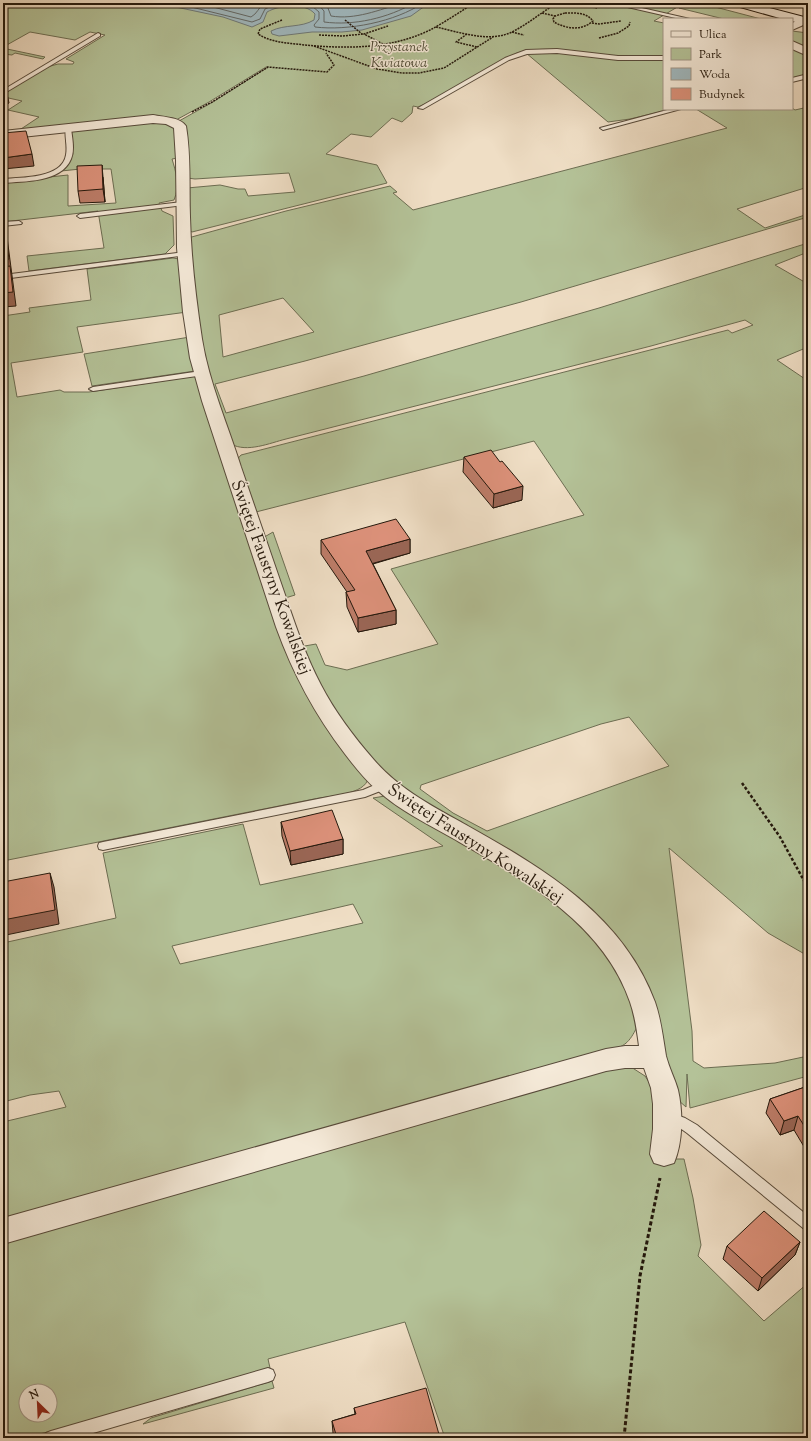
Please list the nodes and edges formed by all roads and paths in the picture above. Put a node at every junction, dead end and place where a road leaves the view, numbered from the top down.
1 (474, 3) edge
2 (558, 3) edge
3 (613, 3) edge
4 (738, 3) edge
5 (767, 3) edge
6 (542, 13) junction
7 (555, 16) junction
8 (682, 18) edge
9 (807, 19) edge
10 (282, 20) dead end
11 (345, 20) dead end
12 (388, 26) dead end
13 (793, 26) edge
14 (435, 27) junction
15 (512, 32) junction
16 (363, 34) junction
17 (468, 34) junction
18 (98, 35) dead end
19 (320, 35) dead end
20 (522, 35) dead end
21 (493, 37) junction
22 (383, 44) junction
23 (312, 45) junction
24 (793, 45) edge
25 (476, 47) junction
26 (326, 53) junction
27 (808, 54) edge
28 (663, 58) edge
29 (808, 76) edge
30 (793, 80) edge
31 (3, 92) edge
32 (421, 108) dead end
33 (674, 110) edge
34 (175, 123) junction
35 (68, 128) junction
36 (603, 128) dead end
37 (3, 135) edge
38 (3, 181) edge
39 (182, 204) junction
40 (80, 216) dead end
41 (18, 222) dead end
42 (3, 224) edge
43 (185, 254) junction
44 (3, 276) edge
45 (201, 373) junction
46 (93, 389) dead end
47 (742, 783) dead end
48 (384, 784) junction
49 (103, 846) dead end
50 (808, 888) edge
51 (654, 1057) junction
52 (666, 1118) junction
53 (664, 1154) joint
54 (808, 1224) edge
55 (3, 1231) edge
56 (268, 1375) dead end
57 (51, 1438) edge
58 (624, 1438) edge

1 - 14 path
2 - 6 path
3 - 8 lane
4 - 9 main road
5 - 9 main road
6 - 7 path
6 - 15 path
7 - 7 path
9 - 13 street
10 - 23 path
11 - 16 path
12 - 16 path
14 - 17 path
14 - 22 path
15 - 20 path
15 - 21 path
16 - 19 path
16 - 22 path
17 - 21 path
17 - 25 path
18 - 31 lane
21 - 25 path
22 - 23 path
23 - 26 path
24 - 27 street
25 - 26 path
26 - 34 path
28 - 32 lane
29 - 30 lane
33 - 36 lane
34 - 35 street
34 - 39 street, Świętej Faustyny Kowalskiej
35 - 37 street
35 - 38 lane
39 - 40 lane
39 - 43 street, Świętej Faustyny Kowalskiej
41 - 42 lane
43 - 44 lane
43 - 45 street, Świętej Faustyny Kowalskiej
45 - 46 lane
45 - 48 street, Świętej Faustyny Kowalskiej
47 - 50 path
48 - 49 lane
48 - 51 street, Świętej Faustyny Kowalskiej
51 - 52 street, Świętej Faustyny Kowalskiej
51 - 55 street
52 - 53 street, Świętej Faustyny Kowalskiej
52 - 54 lane
53 - 58 path
56 - 57 lane

